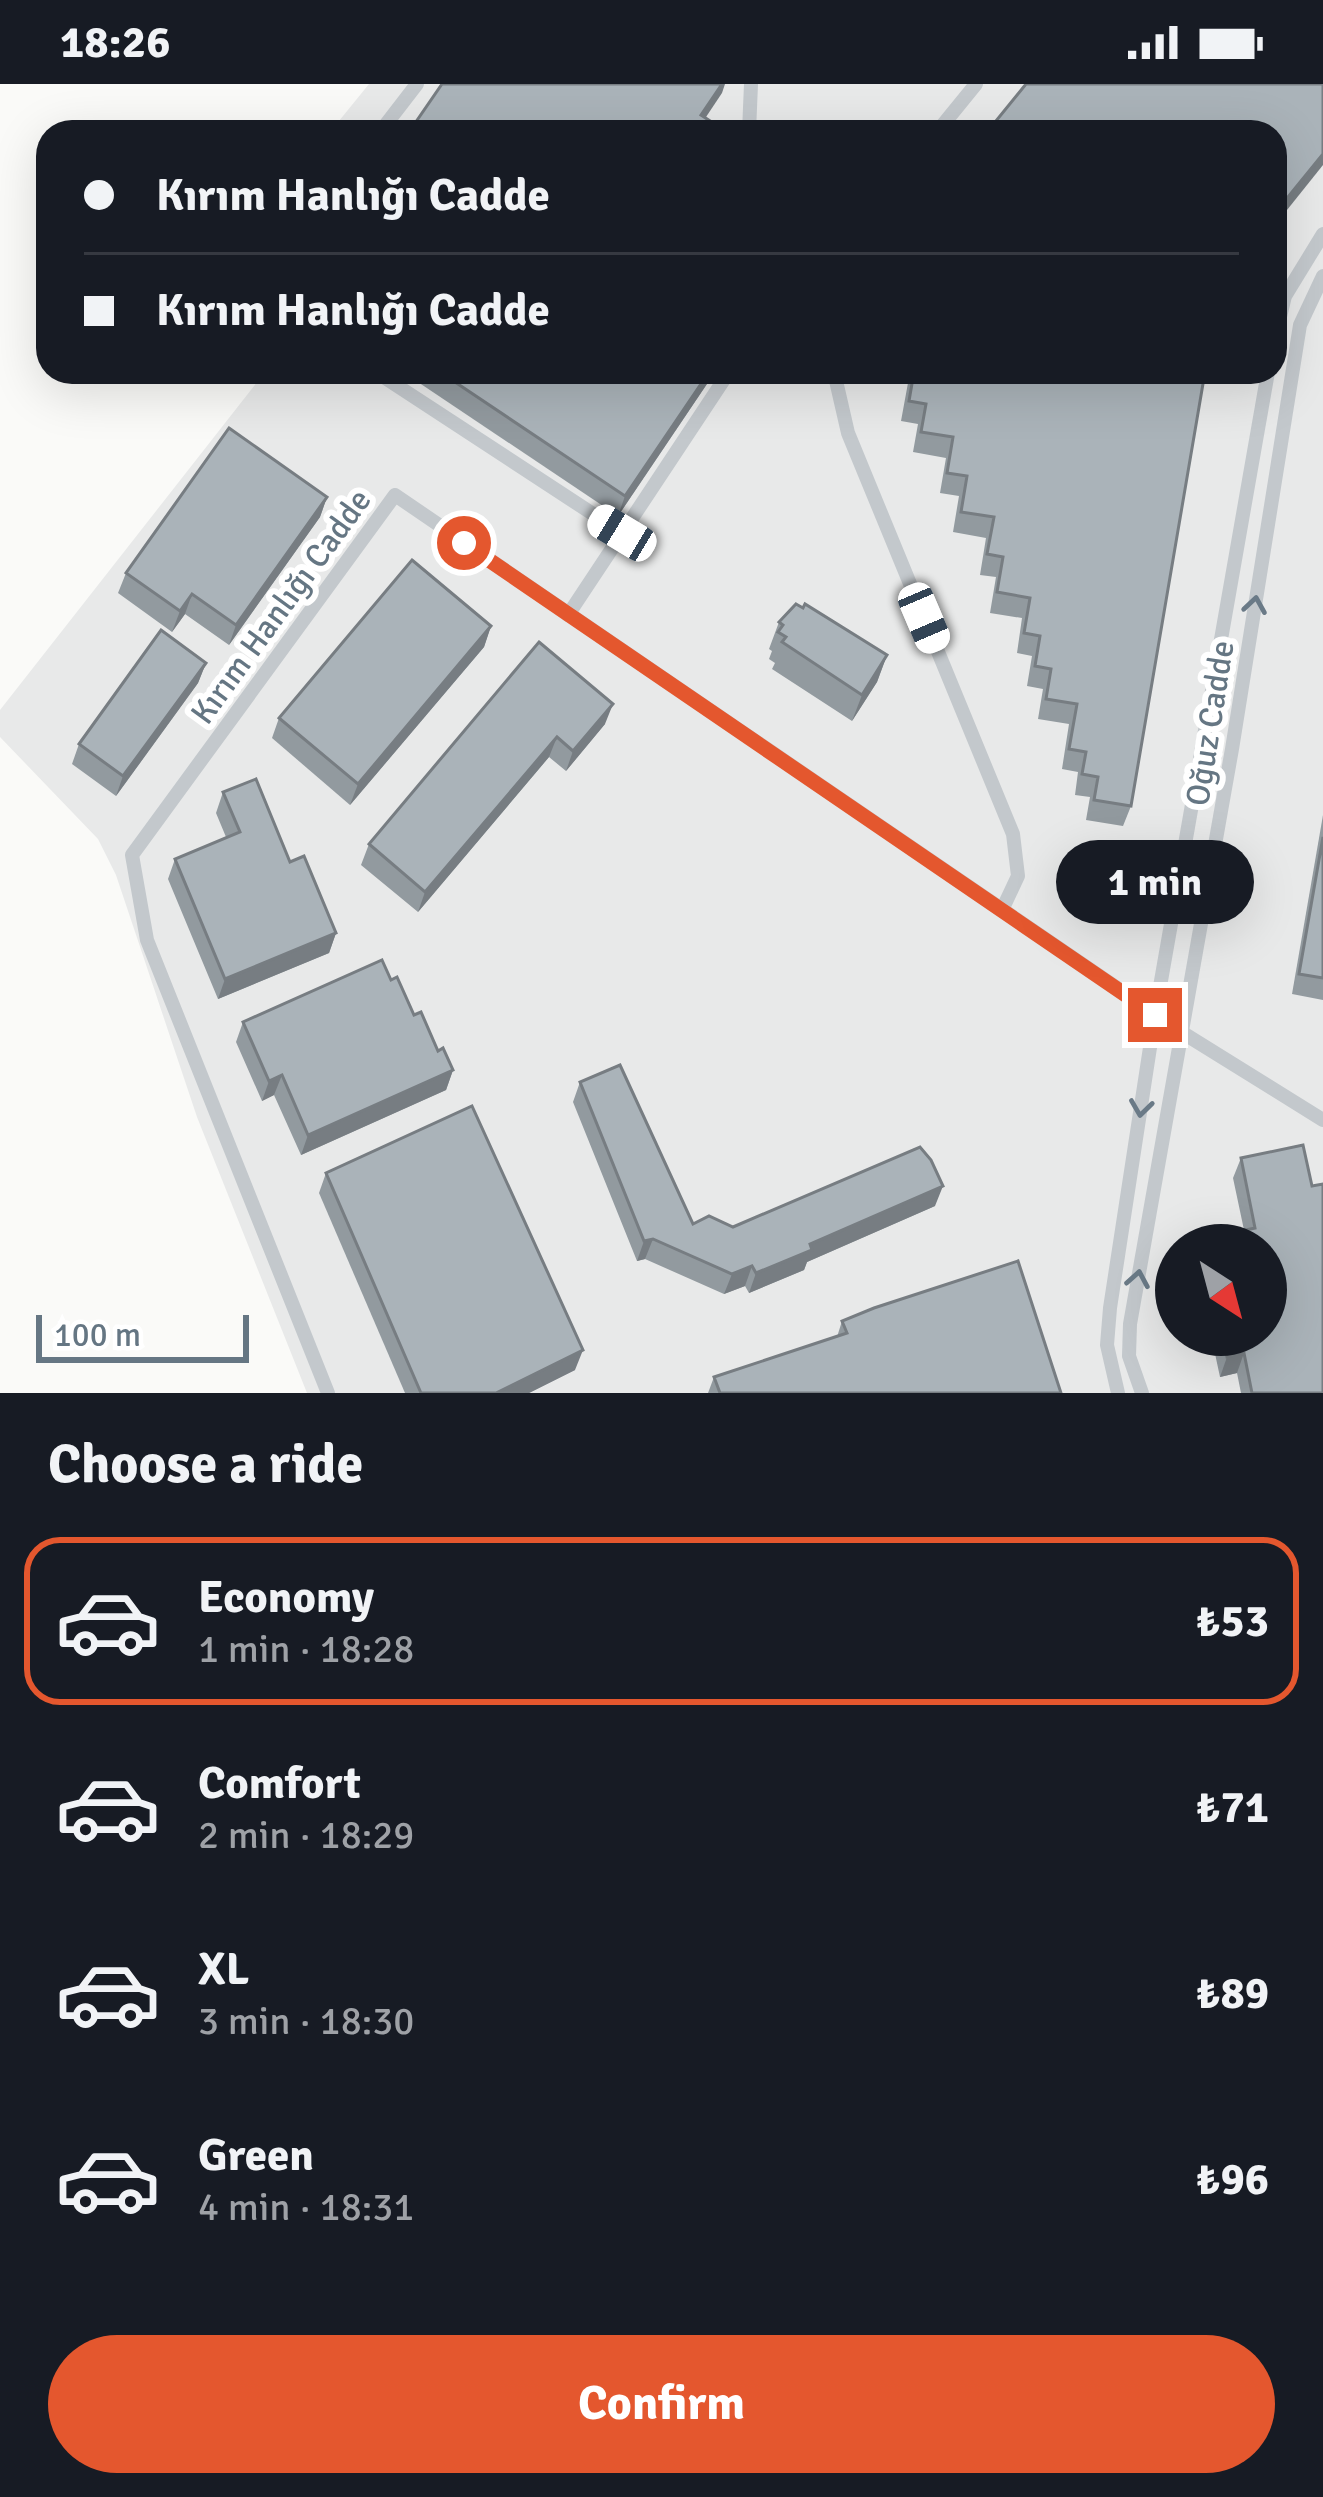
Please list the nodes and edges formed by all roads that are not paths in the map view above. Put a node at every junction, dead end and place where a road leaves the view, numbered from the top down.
1 (417, 84) edge
2 (751, 84) edge
3 (976, 84) edge
4 (389, 120) edge
5 (750, 120) edge
6 (947, 120) edge
7 (1323, 234) edge
8 (1323, 276) edge
9 (1287, 294) edge
10 (394, 384) edge
11 (721, 384) edge
12 (837, 384) edge
13 (1266, 384) edge
14 (622, 533) junction
15 (568, 615) junction
16 (1002, 910) junction
17 (1155, 1015) junction
18 (1183, 1033) junction
19 (1323, 1120) edge
20 (328, 1393) edge
21 (1118, 1393) edge
22 (1142, 1393) edge

1 - 4 street
2 - 5 street
3 - 6 street
7 - 9 street
18 -> 8 street, Oğuz Cadde
10 - 14 street
11 - 14 street
12 - 16 street
13 - 17 street, Oğuz Cadde
14 - 15 street
15 - 16 street, Kırım Hanlığı Cadde
15 - 20 street, Kırım Hanlığı Cadde
16 - 17 street, Kırım Hanlığı Cadde
17 - 18 street, Kırım Hanlığı Cadde
17 -> 21 street, Oğuz Cadde
18 - 19 street, Kırım Hanlığı Cadde
22 -> 18 street, Oğuz Cadde

